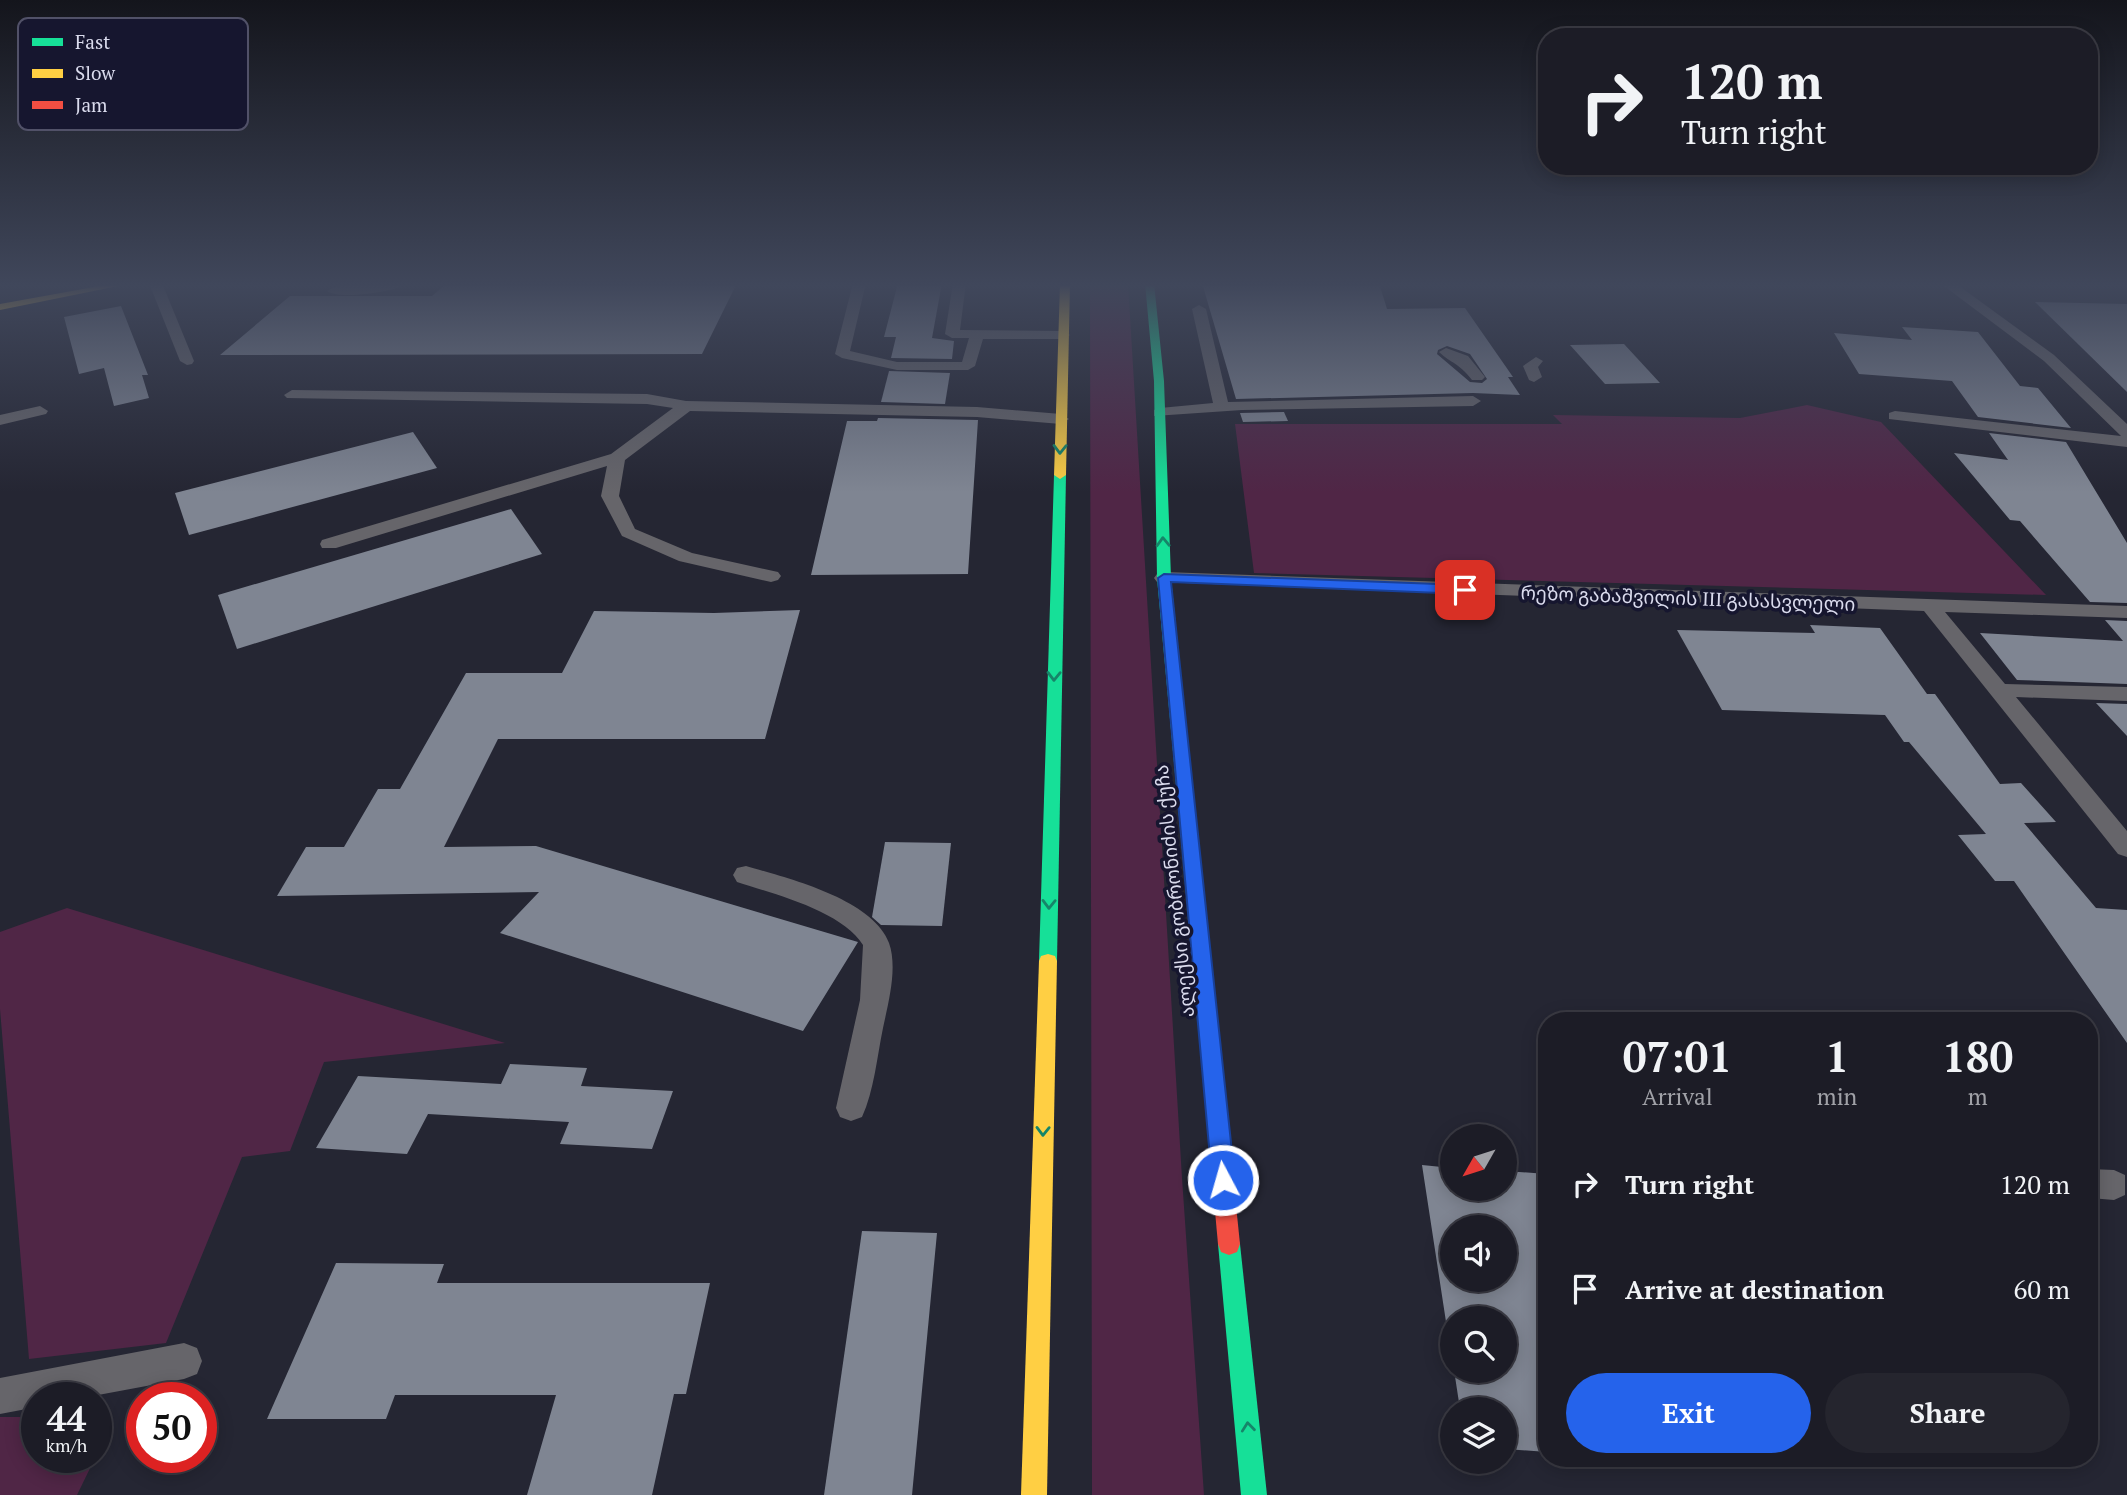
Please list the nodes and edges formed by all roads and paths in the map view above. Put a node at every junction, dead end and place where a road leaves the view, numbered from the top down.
1 (184, 353) edge
2 (842, 353) edge
3 (971, 353) edge
4 (1063, 353) edge
5 (1155, 353) edge
6 (1209, 353) edge
7 (1448, 353) edge
8 (2042, 353) edge
9 (187, 360) dead end
10 (1478, 377) dead end
11 (292, 395) dead end
12 (1473, 401) dead end
13 (686, 406) junction
14 (1222, 408) junction
15 (40, 411) dead end
16 (1160, 413) junction
17 (1895, 416) dead end
18 (1061, 419) junction
19 (0, 420) edge
20 (2127, 433) edge
21 (2127, 442) edge
22 (617, 458) junction
23 (329, 544) dead end
24 (771, 576) dead end
25 (1164, 578) junction
26 (1931, 607) junction
27 (2127, 612) edge
28 (1998, 690) junction
29 (2127, 694) edge
30 (2127, 848) edge
31 (746, 875) dead end
32 (851, 1108) dead end
33 (184, 1362) dead end
34 (0, 1396) edge
35 (1034, 1495) edge
36 (1254, 1495) edge

1 - 9 lane
2 - 3 lane
4 - 18 main road
5 - 16 main road, ალექსი გობრონიძის ქუჩა
6 - 14 lane
7 - 10 lane
8 - 20 lane
11 - 13 lane
12 - 14 lane
13 - 18 lane
13 - 22 lane
14 - 16 lane
15 - 19 lane
25 -> 16 main road, ალექსი გობრონიძის ქუჩა
17 - 21 lane
18 -> 35 main road
22 - 23 lane
22 - 24 lane
25 - 26 lane, რეზო გაბაშვილის III გასასვლელი
36 -> 25 main road, ალექსი გობრონიძის ქუჩა
26 - 27 lane, რეზო გაბაშვილის III გასასვლელი
26 - 28 lane
28 - 29 lane
28 - 30 lane
31 - 32 lane
33 - 34 lane

